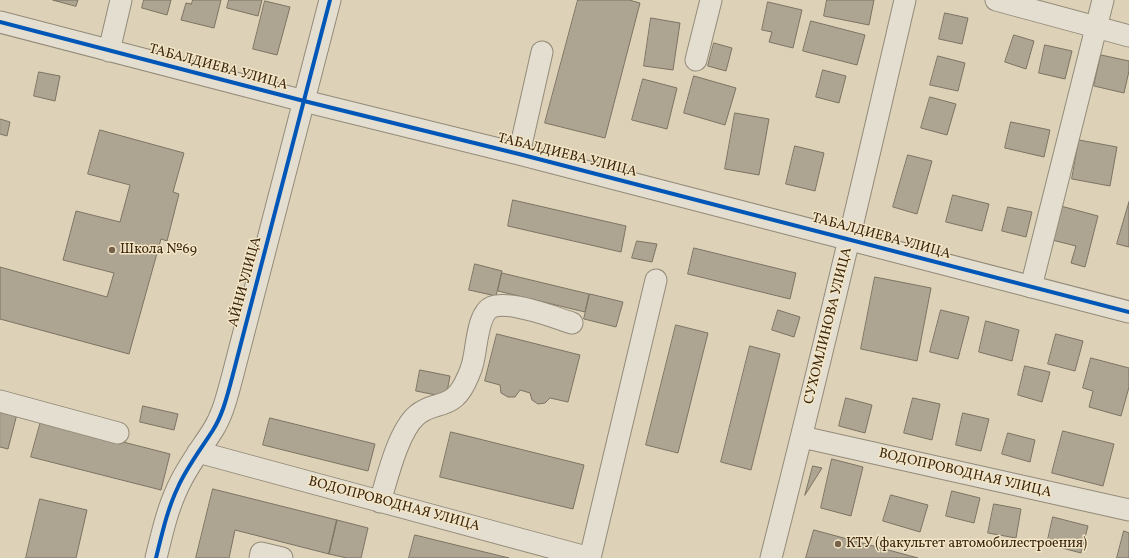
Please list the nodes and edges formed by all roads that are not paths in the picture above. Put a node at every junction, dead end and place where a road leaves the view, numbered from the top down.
1 (121, 0) edge
2 (330, 0) edge
3 (711, 0) edge
4 (905, 0) edge
5 (996, 0) edge
6 (1103, 0) edge
7 (0, 22) edge
8 (1096, 27) junction
9 (1129, 36) edge
10 (109, 51) junction
11 (542, 52) dead end
12 (696, 60) dead end
13 (304, 102) junction
14 (519, 154) junction
15 (849, 240) junction
16 (656, 280) dead end
17 (1031, 287) junction
18 (1129, 312) edge
19 (572, 323) dead end
20 (0, 401) edge
21 (118, 432) dead end
22 (802, 437) junction
23 (198, 452) junction
24 (380, 502) junction
25 (1129, 510) edge
26 (156, 558) edge
27 (260, 558) edge
28 (282, 558) edge
29 (590, 558) edge
30 (771, 558) edge

1 - 10 street
2 - 13 street, АЙНИ УЛИЦА
3 - 12 street
4 - 15 street, СУХОМЛИНОВА УЛИЦА
5 - 8 street
6 - 8 street
7 - 10 street, ТАБАЛДИЕВА УЛИЦА
8 - 9 street
8 - 17 street
10 - 13 street, ТАБАЛДИЕВА УЛИЦА
11 - 14 street
13 - 14 street, ТАБАЛДИЕВА УЛИЦА
13 - 23 street, АЙНИ УЛИЦА
14 - 15 street, ТАБАЛДИЕВА УЛИЦА
15 - 17 street, ТАБАЛДИЕВА УЛИЦА
15 - 22 street, СУХОМЛИНОВА УЛИЦА
16 - 29 street
17 - 18 street, ТАБАЛДИЕВА УЛИЦА
19 - 24 street
20 - 21 street
22 - 25 street, ВОДОПРОВОДНАЯ УЛИЦА
22 - 30 street, СУХОМЛИНОВА УЛИЦА
23 - 24 street, ВОДОПРОВОДНАЯ УЛИЦА
23 - 26 street, АЙНИ УЛИЦА
24 - 29 street, ВОДОПРОВОДНАЯ УЛИЦА
27 - 28 street

